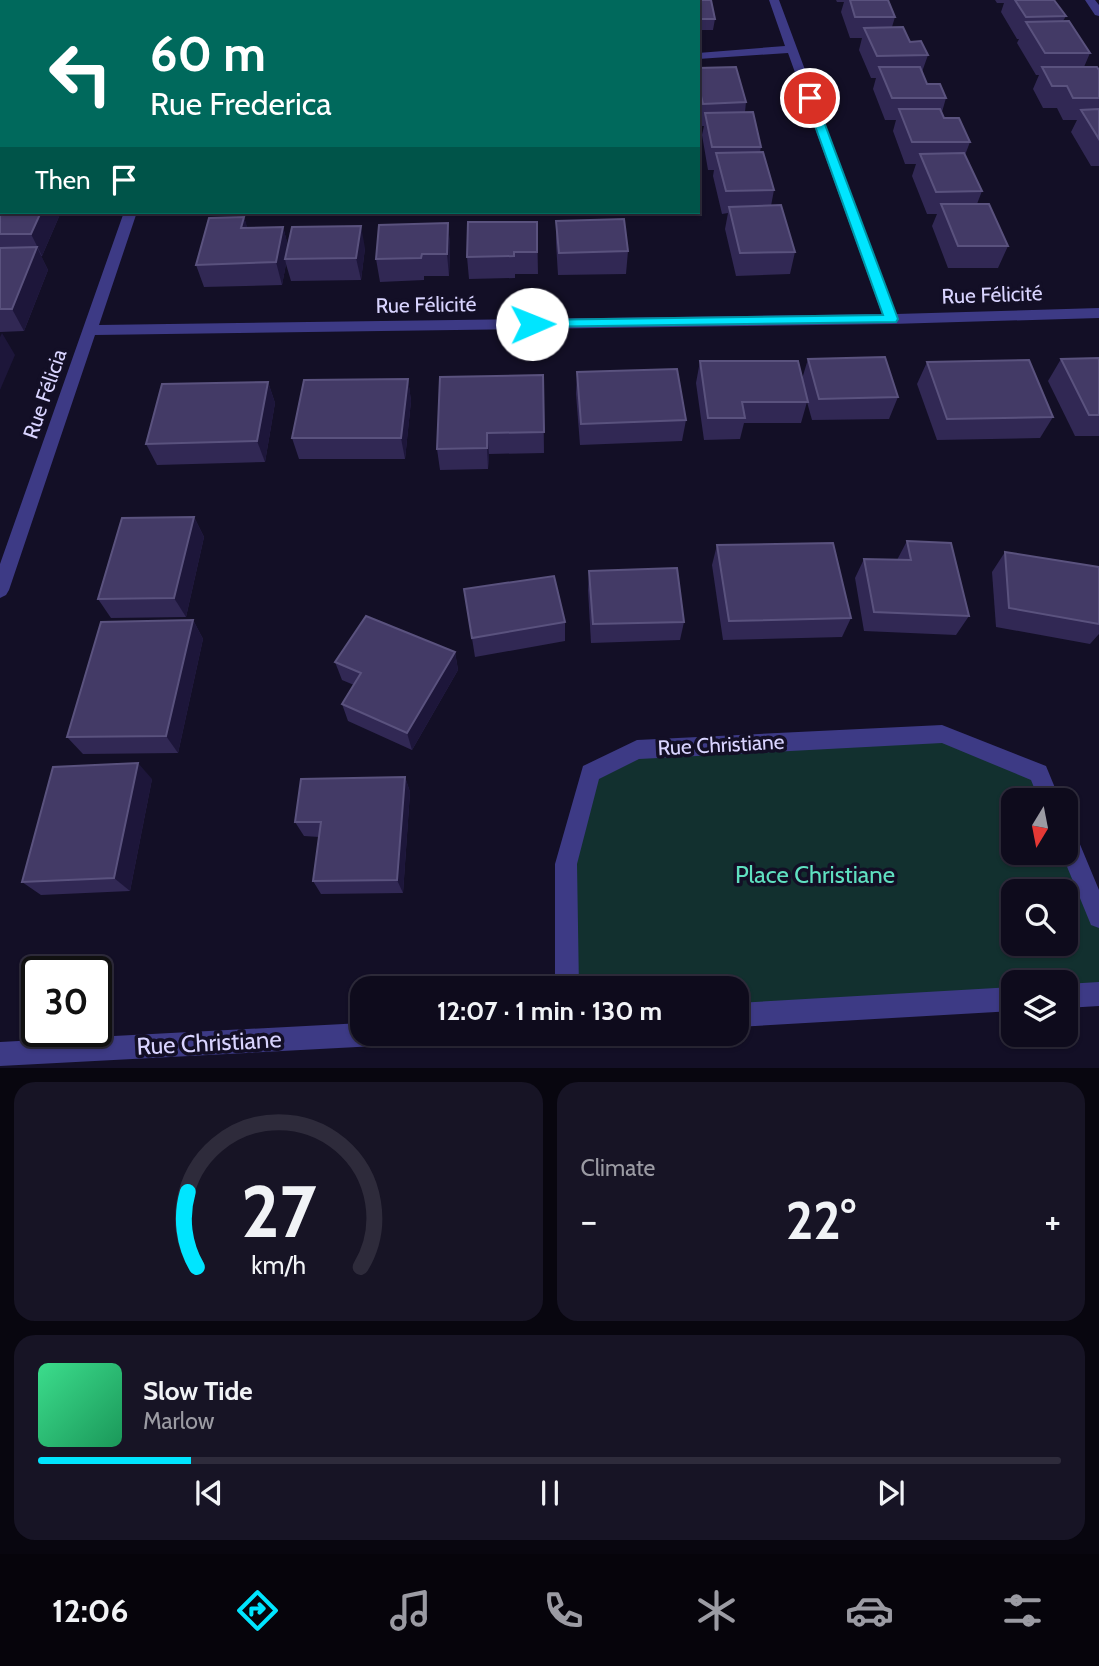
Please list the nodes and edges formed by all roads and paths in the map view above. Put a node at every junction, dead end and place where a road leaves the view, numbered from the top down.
1 (774, 0) edge
2 (1090, 0) edge
3 (1099, 13) edge
4 (792, 48) junction
5 (700, 56) edge
6 (129, 214) edge
7 (1099, 313) edge
8 (891, 319) junction
9 (89, 330) junction
10 (0, 590) edge
11 (1045, 788) edge
12 (1077, 865) edge
13 (1099, 917) edge
14 (567, 976) edge
15 (1099, 995) edge
16 (1078, 996) edge
17 (1001, 1000) edge
18 (749, 1014) edge
19 (350, 1035) edge
20 (0, 1054) edge

1 - 4 street
2 - 3 street
4 - 5 street
4 - 8 street
6 - 9 street, Rue Félicia
7 - 8 street, Rue Félicité
8 - 9 street, Rue Félicité
9 - 10 street, Rue Félicia
11 - 14 street, Rue Christiane
12 - 13 street
15 - 16 street
17 - 18 street
19 - 20 street, Rue Christiane

